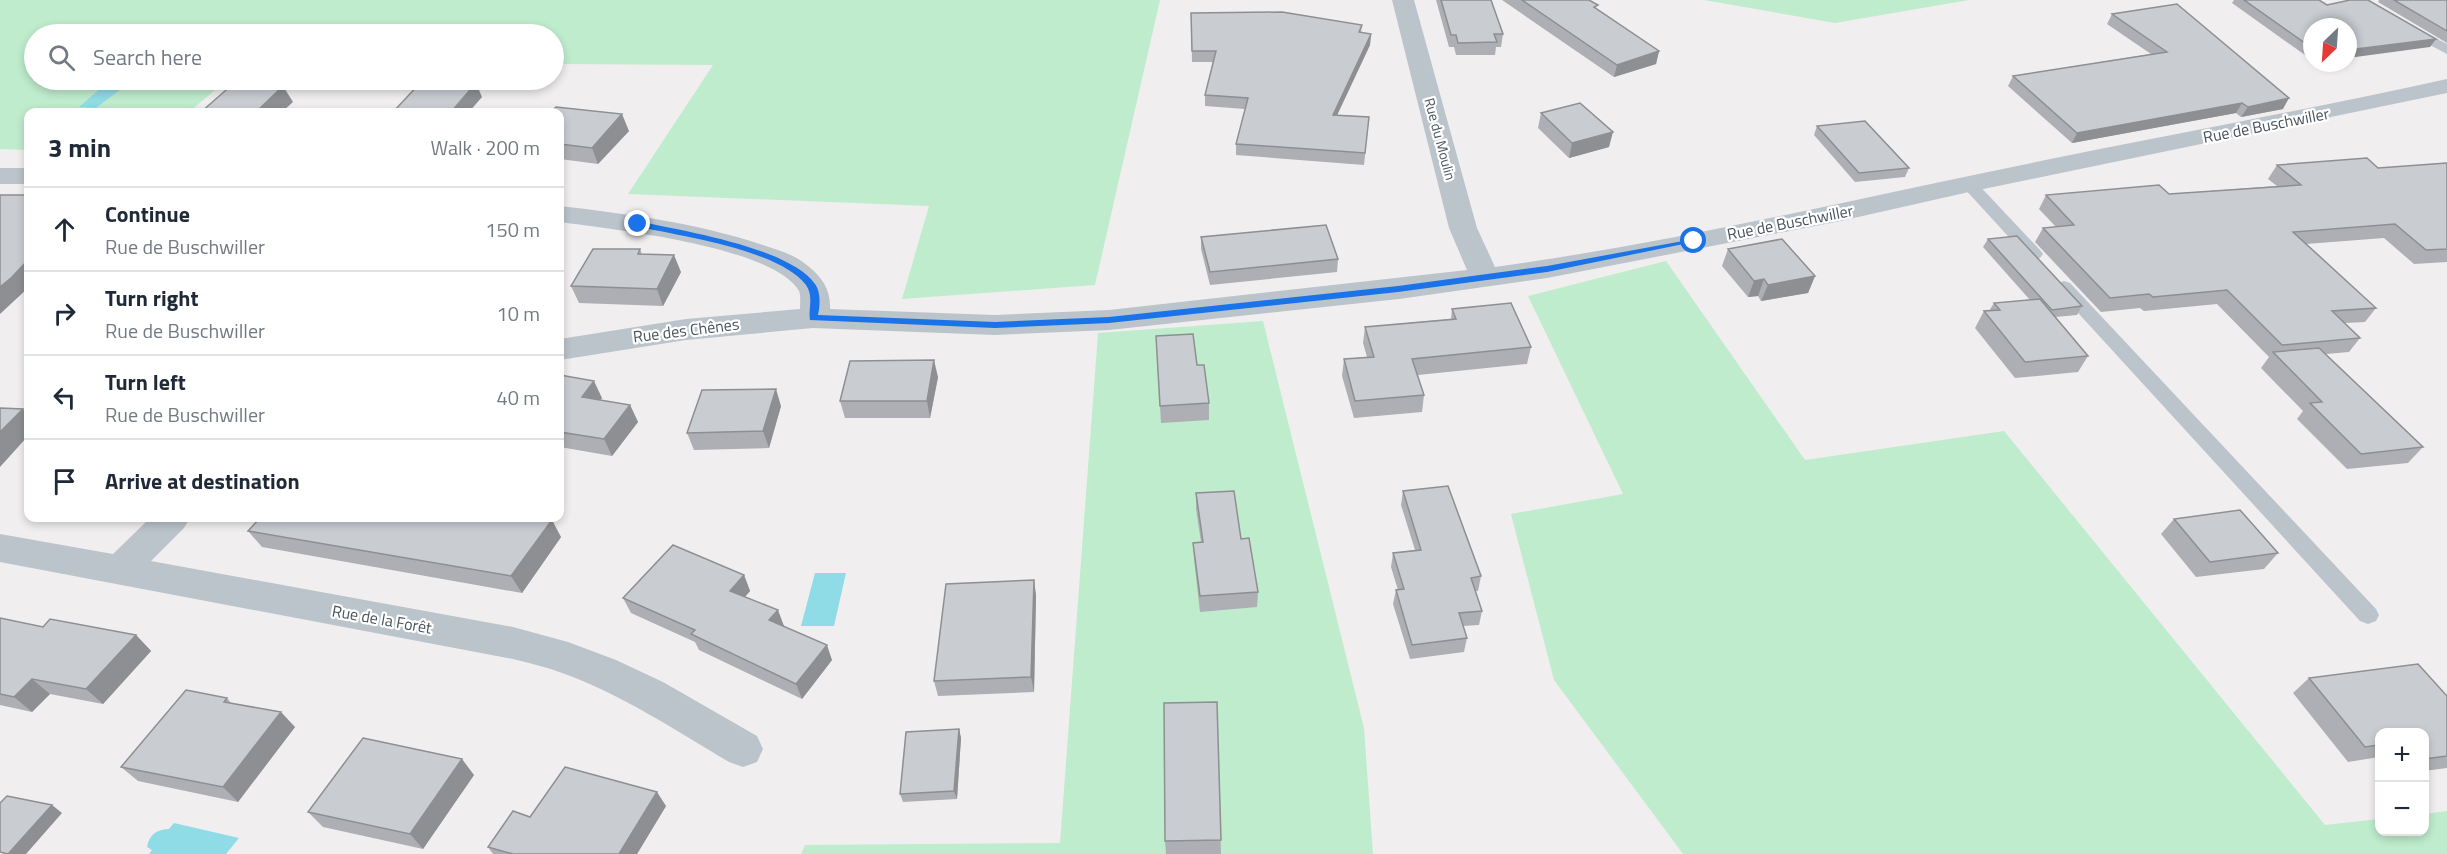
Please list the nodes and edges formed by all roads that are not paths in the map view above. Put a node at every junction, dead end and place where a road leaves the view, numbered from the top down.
1 (1403, 0) edge
2 (2398, 22) edge
3 (2447, 50) edge
4 (2447, 86) edge
5 (0, 176) edge
6 (24, 176) edge
7 (1969, 184) junction
8 (564, 215) edge
9 (1484, 276) junction
10 (813, 318) junction
11 (564, 349) edge
12 (168, 522) edge
13 (0, 548) edge
14 (120, 571) junction
15 (2368, 615) dead end
16 (743, 749) dead end

1 - 9 street, Rue du Moulin
2 - 3 lane
4 - 7 street, Rue de Buschwiller
5 - 6 street
7 - 9 street, Rue de Buschwiller
7 - 15 lane
8 - 10 street
9 - 10 street, Rue de Buschwiller
10 - 11 street, Rue des Chênes
12 - 14 street
13 - 14 street, Rue de la Forêt
14 - 16 street, Rue de la Forêt

